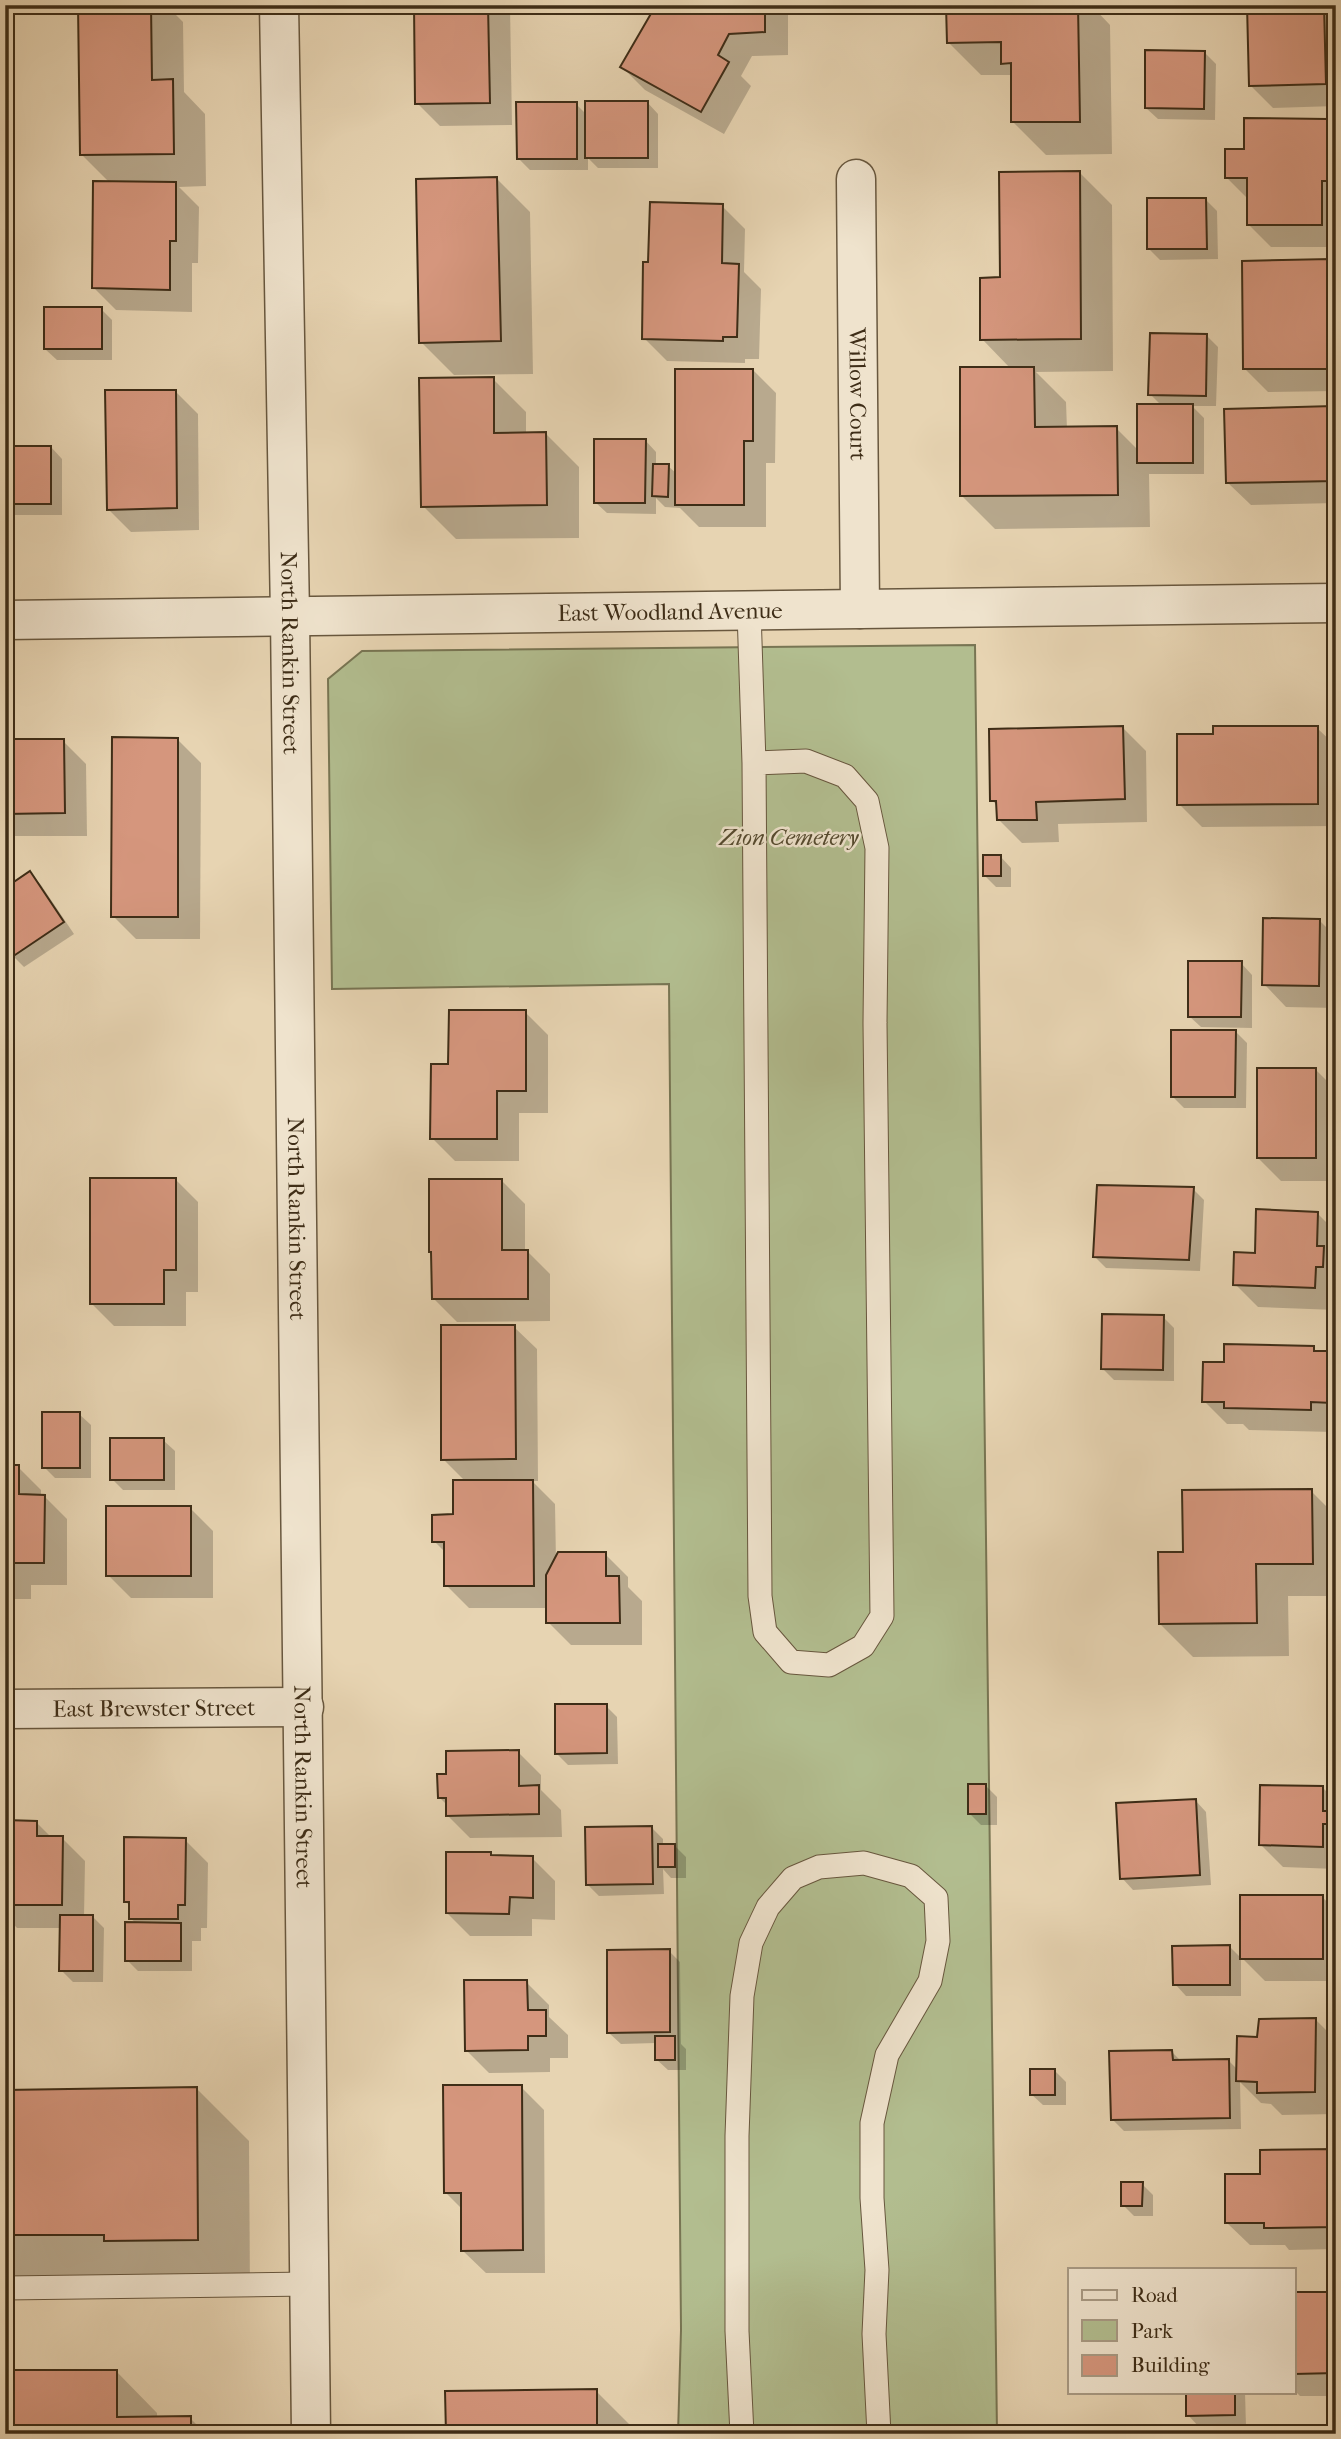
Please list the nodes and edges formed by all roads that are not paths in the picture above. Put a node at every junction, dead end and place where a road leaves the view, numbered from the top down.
1 (279, 5) edge
2 (856, 178) dead end
3 (1336, 603) edge
4 (860, 609) junction
5 (749, 611) junction
6 (290, 615) junction
7 (5, 620) edge
8 (754, 763) junction
9 (304, 1707) junction
10 (5, 1709) edge
11 (309, 2284) junction
12 (5, 2288) edge
13 (311, 2434) edge
14 (742, 2434) edge
15 (879, 2434) edge

1 - 6 street, North Rankin Street
2 - 4 street, Willow Court
3 - 4 street, East Woodland Avenue
4 - 5 street, East Woodland Avenue
5 - 6 street, East Woodland Avenue
5 - 8 lane
6 - 7 street, East Woodland Avenue
6 - 9 street, North Rankin Street
8 - 8 lane
9 - 10 street, East Brewster Street
9 - 11 street, North Rankin Street
11 - 12 lane
11 - 13 street, North Rankin Street
14 - 15 lane

